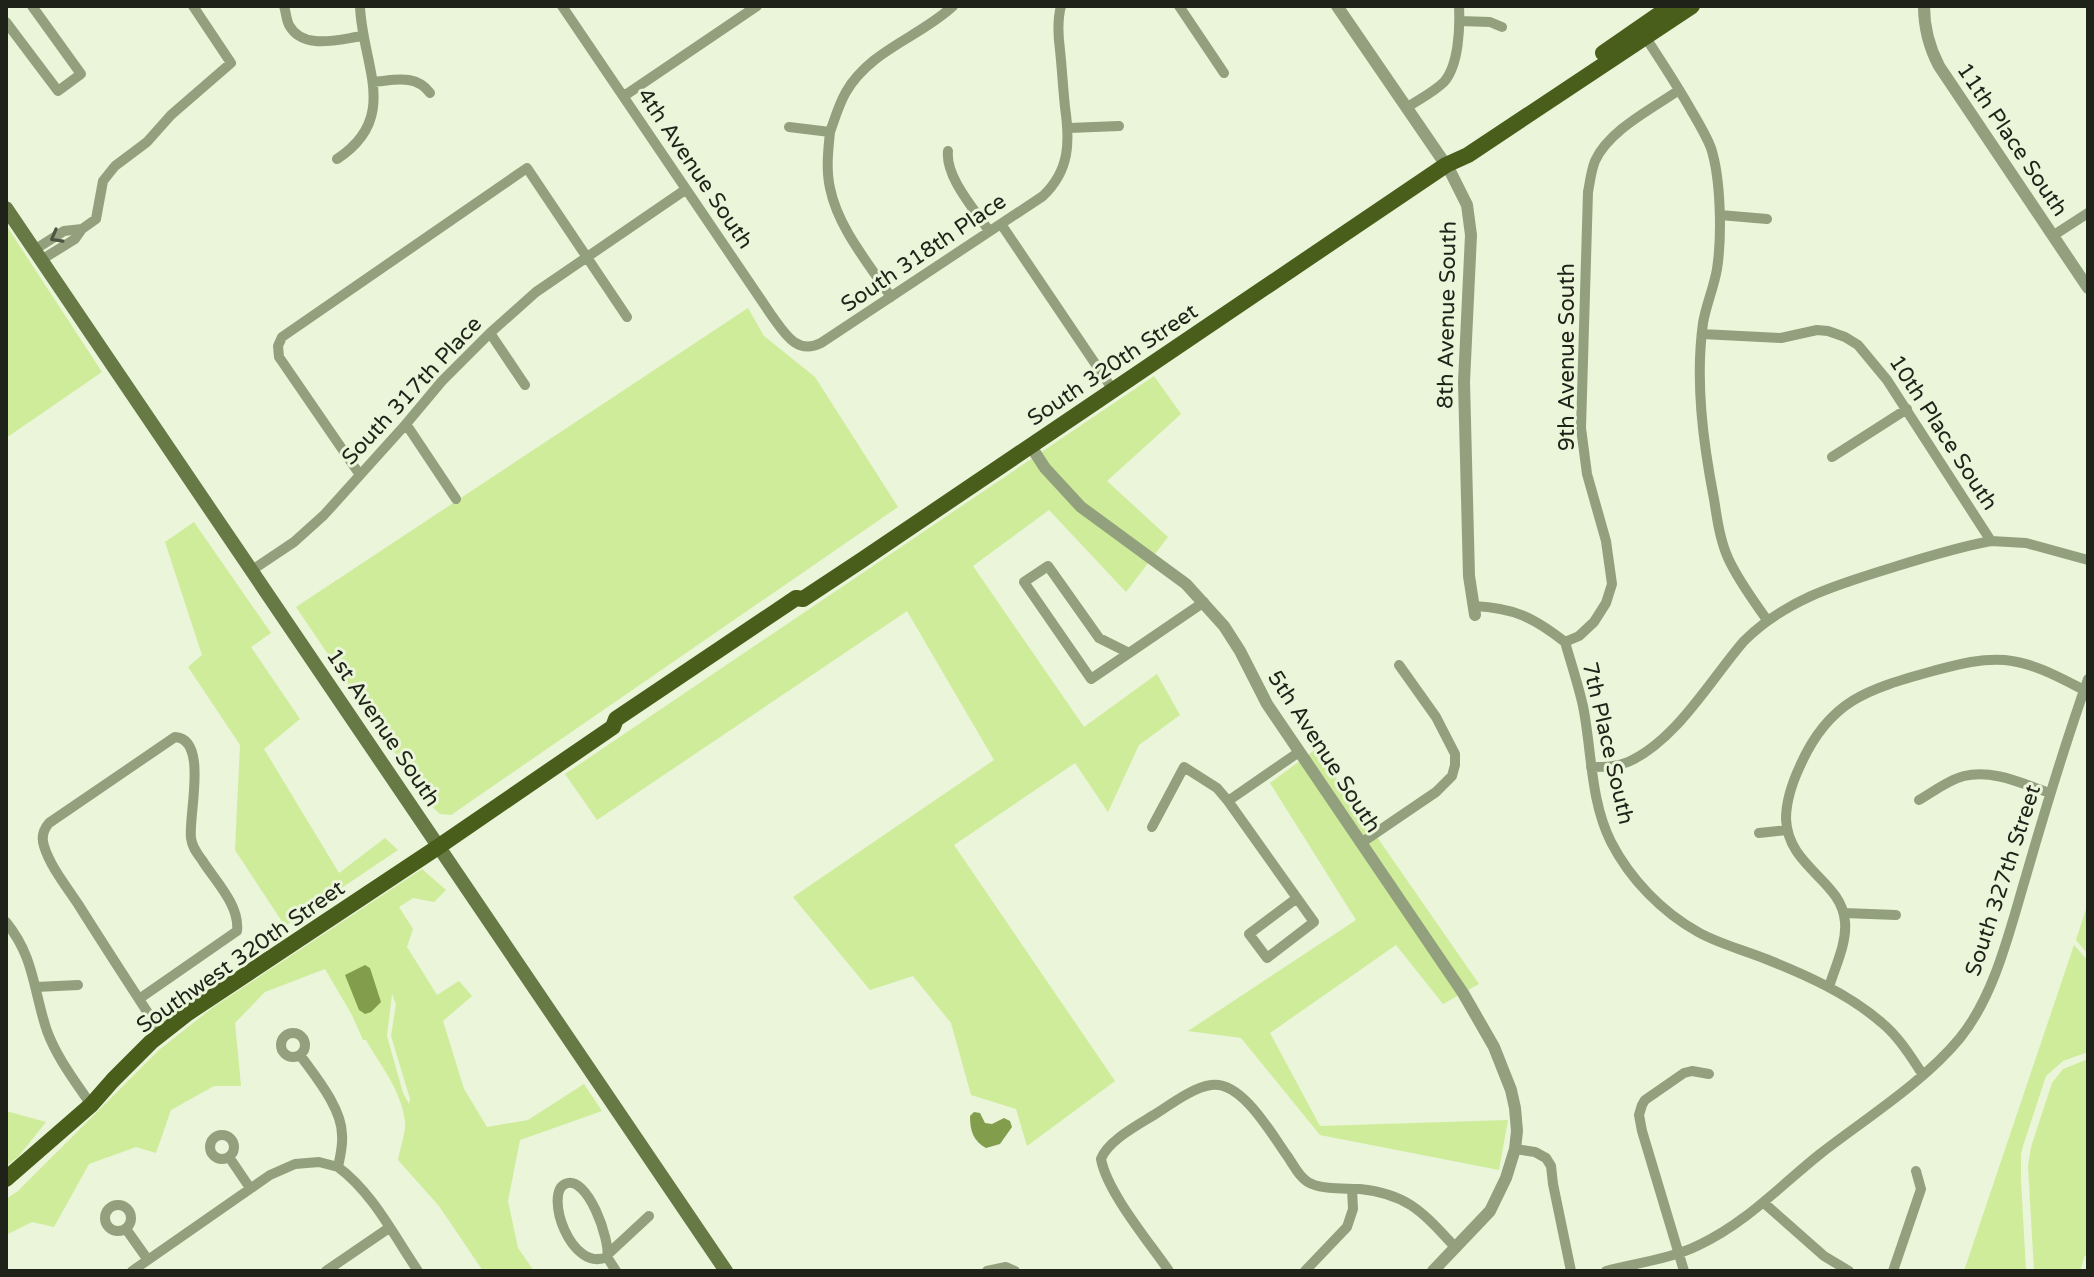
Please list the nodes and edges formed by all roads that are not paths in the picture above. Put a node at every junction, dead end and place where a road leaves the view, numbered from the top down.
1 (32, 6) edge
2 (193, 6) edge
3 (284, 6) edge
4 (360, 6) edge
5 (562, 6) edge
6 (757, 6) edge
7 (953, 6) edge
8 (1061, 6) edge
9 (1179, 6) edge
10 (1337, 6) edge
11 (1459, 6) edge
12 (1671, 6) edge
13 (1679, 6) edge
14 (1692, 6) edge
15 (1924, 6) edge
16 (1460, 21) junction
17 (6, 22) edge
18 (1502, 27) dead end
19 (363, 36) junction
20 (1646, 38) junction
21 (1607, 50) junction
22 (1224, 73) dead end
23 (374, 82) junction
24 (1679, 90) junction
25 (430, 93) dead end
26 (624, 96) junction
27 (1543, 105) junction
28 (1406, 108) junction
29 (1119, 126) dead end
30 (789, 127) dead end
31 (1069, 128) junction
32 (830, 132) junction
33 (948, 151) dead end
34 (337, 159) dead end
35 (1446, 165) junction
36 (685, 190) junction
37 (6, 208) edge
38 (2088, 213) edge
39 (1720, 215) junction
40 (1767, 219) dead end
41 (1001, 224) junction
42 (989, 231) junction
43 (2054, 235) junction
44 (37, 255) junction
45 (587, 257) junction
46 (2088, 288) edge
47 (891, 297) junction
48 (627, 317) dead end
49 (490, 333) junction
50 (1702, 334) junction
51 (802, 347) joint
52 (525, 385) dead end
53 (1113, 390) junction
54 (1907, 409) junction
55 (406, 424) junction
56 (1030, 445) junction
57 (1832, 457) dead end
58 (360, 475) junction
59 (456, 499) dead end
60 (1991, 541) junction
61 (2088, 560) edge
62 (252, 570) junction
63 (1204, 602) junction
64 (1474, 611) joint
65 (1767, 620) junction
66 (1565, 642) junction
67 (1129, 653) junction
68 (1399, 665) dead end
69 (2086, 685) edge
70 (1299, 752) junction
71 (1591, 767) junction
72 (2050, 793) junction
73 (1919, 800) dead end
74 (1228, 801) junction
75 (1152, 827) dead end
76 (1787, 830) junction
77 (1759, 833) dead end
78 (1361, 843) junction
79 (438, 847) junction
80 (1297, 898) junction
81 (1844, 913) junction
82 (1896, 915) dead end
83 (6, 922) edge
84 (78, 985) dead end
85 (36, 987) junction
86 (1829, 987) junction
87 (139, 999) junction
88 (161, 1033) junction
89 (300, 1055) dead end
90 (1709, 1074) dead end
91 (1923, 1075) junction
92 (91, 1105) junction
93 (1515, 1149) junction
94 (229, 1157) dead end
95 (338, 1167) junction
96 (1916, 1171) dead end
97 (6, 1179) edge
98 (250, 1188) junction
99 (1352, 1189) junction
100 (1764, 1203) junction
101 (649, 1216) dead end
102 (389, 1228) junction
103 (126, 1229) dead end
104 (1456, 1248) junction
105 (1678, 1253) junction
106 (608, 1255) junction
107 (148, 1260) junction
108 (1442, 1268) edge
109 (132, 1271) edge
110 (326, 1271) edge
111 (418, 1271) edge
112 (616, 1271) edge
113 (725, 1271) edge
114 (987, 1271) edge
115 (1015, 1271) edge
116 (1169, 1271) edge
117 (1305, 1271) edge
118 (1571, 1271) edge
119 (1606, 1271) edge
120 (1684, 1271) edge
121 (1849, 1271) edge
122 (1893, 1271) edge

1 - 17 street
2 - 44 street
3 - 19 street
4 - 19 street
5 - 26 street, 4th Avenue South
6 - 26 street
7 - 32 street
8 - 31 street
9 - 22 street
10 - 28 street, 8th Avenue South
11 - 16 street
12 - 21 main road, South 320th Street
13 - 20 main road
14 - 20 main road, South 320th Street
15 - 43 street, 11th Place South
16 - 18 street
16 - 28 street
19 - 23 street
20 - 24 street
20 - 27 main road, South 320th Street
21 - 27 main road
21 - 35 main road, South 320th Street
23 - 25 street
23 - 34 street
24 - 39 street
24 - 66 street, 9th Avenue South
26 - 36 street, 4th Avenue South
27 - 35 main road, South 320th Street
28 - 35 street, 8th Avenue South
29 - 31 street
30 - 32 street
31 - 41 street, South 318th Place
32 - 47 street
33 - 42 street
35 - 53 main road, South 320th Street
35 - 64 street, 8th Avenue South
36 - 45 street, South 317th Place
36 - 51 street, 4th Avenue South
37 - 44 main road, 1st Avenue South
38 - 43 street
39 - 40 street
39 - 50 street
41 - 42 street, South 318th Place
41 - 53 street
42 - 47 street, South 318th Place
43 - 46 street, 11th Place South
44 - 62 main road, 1st Avenue South
45 - 48 street
45 - 49 street, South 317th Place
45 - 58 street
47 - 51 street, South 318th Place
49 - 52 street
49 - 55 street, South 317th Place
50 - 54 street, 10th Place South
50 - 65 street
53 - 56 main road, South 320th Street
54 - 57 street
54 - 60 street, 10th Place South
55 - 58 street, South 317th Place
55 - 59 street
56 - 63 street, 5th Avenue South
56 - 79 main road, South 320th Street
58 - 62 street, South 317th Place
60 - 61 street, 10th Place South
60 - 65 street
62 - 79 main road, 1st Avenue South
63 - 67 street
63 - 70 street, 5th Avenue South
64 - 66 street, 7th Place South
65 - 71 street
66 - 71 street, 7th Place South
67 - 67 street
68 - 78 street
69 - 72 street, South 327th Street
69 - 76 street
70 - 74 street
70 - 78 street, 5th Avenue South
71 - 86 street, 7th Place South
72 - 73 street
72 - 91 street, South 327th Street
74 - 75 street
74 - 80 street
76 - 77 street
76 - 81 street
78 - 93 street, 5th Avenue South
79 - 88 main road, Southwest 320th Street
79 - 113 main road, 1st Avenue South
80 - 80 street
81 - 82 street
81 - 86 street
83 - 85 street
84 - 85 street
85 - 92 street
86 - 91 street, 7th Place South
87 - 87 street
87 - 88 street
88 - 92 main road, Southwest 320th Street
89 - 95 street
90 - 105 street
91 - 100 street, South 327th Street
92 - 97 main road, Southwest 320th Street
93 - 104 street, 5th Avenue South
93 - 118 street
94 - 98 street
95 - 98 street
95 - 102 street
96 - 122 street
98 - 107 street
99 - 104 street
99 - 116 street
99 - 117 street
100 - 105 street, South 327th Street
100 - 121 street
101 - 106 street
102 - 110 street
102 - 111 street
103 - 107 street
104 - 108 street, 5th Avenue South
105 - 119 street, South 327th Street
105 - 120 street
106 - 106 street
106 - 112 street
107 - 109 street
114 - 115 street

